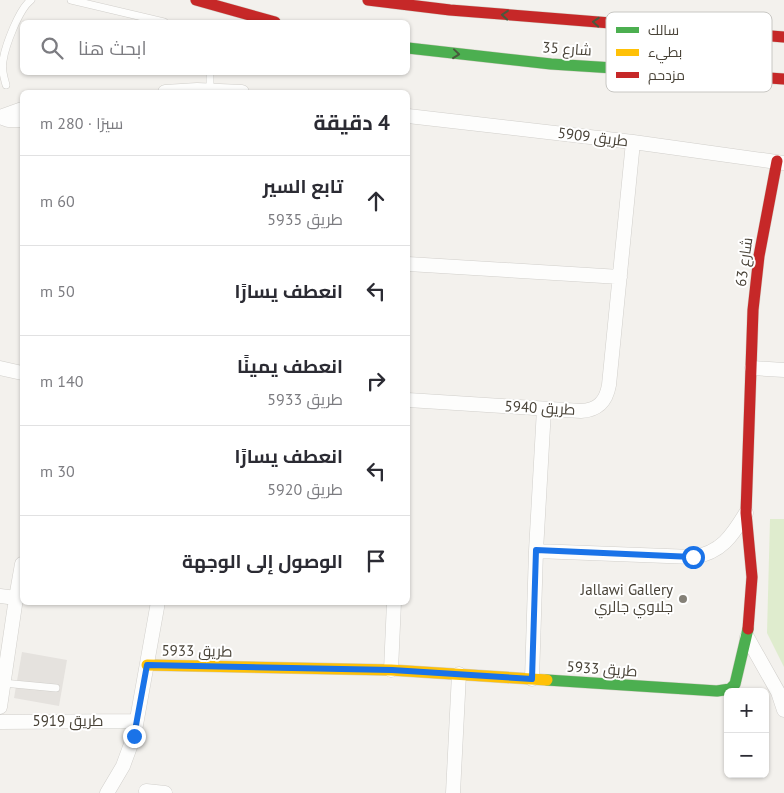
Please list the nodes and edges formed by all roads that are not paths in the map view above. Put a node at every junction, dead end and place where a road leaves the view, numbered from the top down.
1 (31, 0) edge
2 (71, 0) edge
3 (196, 0) edge
4 (368, 0) edge
5 (156, 20) edge
6 (269, 20) edge
7 (606, 23) edge
8 (410, 48) edge
9 (606, 68) edge
10 (210, 75) edge
11 (6, 85) dead end
12 (210, 90) edge
13 (20, 110) edge
14 (410, 116) edge
15 (0, 117) edge
16 (20, 120) edge
17 (633, 142) junction
18 (781, 162) edge
19 (410, 264) edge
20 (620, 277) junction
21 (0, 368) edge
22 (752, 368) junction
23 (784, 370) edge
24 (20, 373) edge
25 (410, 400) edge
26 (544, 409) junction
27 (746, 513) junction
28 (536, 550) junction
29 (20, 575) edge
30 (0, 596) edge
31 (16, 598) junction
32 (157, 605) edge
33 (394, 605) edge
34 (747, 637) junction
35 (147, 665) junction
36 (392, 670) junction
37 (459, 674) junction
38 (532, 679) junction
39 (3, 683) junction
40 (56, 688) dead end
41 (781, 692) edge
42 (0, 707) edge
43 (784, 710) edge
44 (136, 721) junction
45 (0, 722) edge
46 (146, 791) dead end
47 (107, 793) edge
48 (164, 793) edge
49 (453, 793) edge

1 - 11 lane
2 - 5 lane
3 - 6 street
7 -> 4 street, شارع 35
8 -> 9 street, شارع 35
10 - 12 lane
13 - 15 street
14 - 17 street, طريق 5909
15 - 16 street
17 - 18 street, طريق 5909
17 - 20 street, طريق 5940
18 - 22 street, شارع 63
19 - 20 street
20 - 26 street, طريق 5940
21 - 24 street
22 - 23 street
22 - 27 street, طريق 5933
25 - 26 street, طريق 5940
26 - 28 street
27 - 28 street
27 - 34 street, طريق 5933
28 - 38 street
29 - 31 street
30 - 31 street
31 - 39 street
32 - 35 street
33 - 36 street
34 - 38 street, طريق 5933
34 - 41 street
35 - 36 street, طريق 5933
35 - 44 street
36 - 37 street, طريق 5933
37 - 38 street, طريق 5933
37 - 49 street
39 - 40 lane
39 - 42 street
41 - 43 street
44 - 45 street, طريق 5919
44 - 47 street
46 - 48 street

